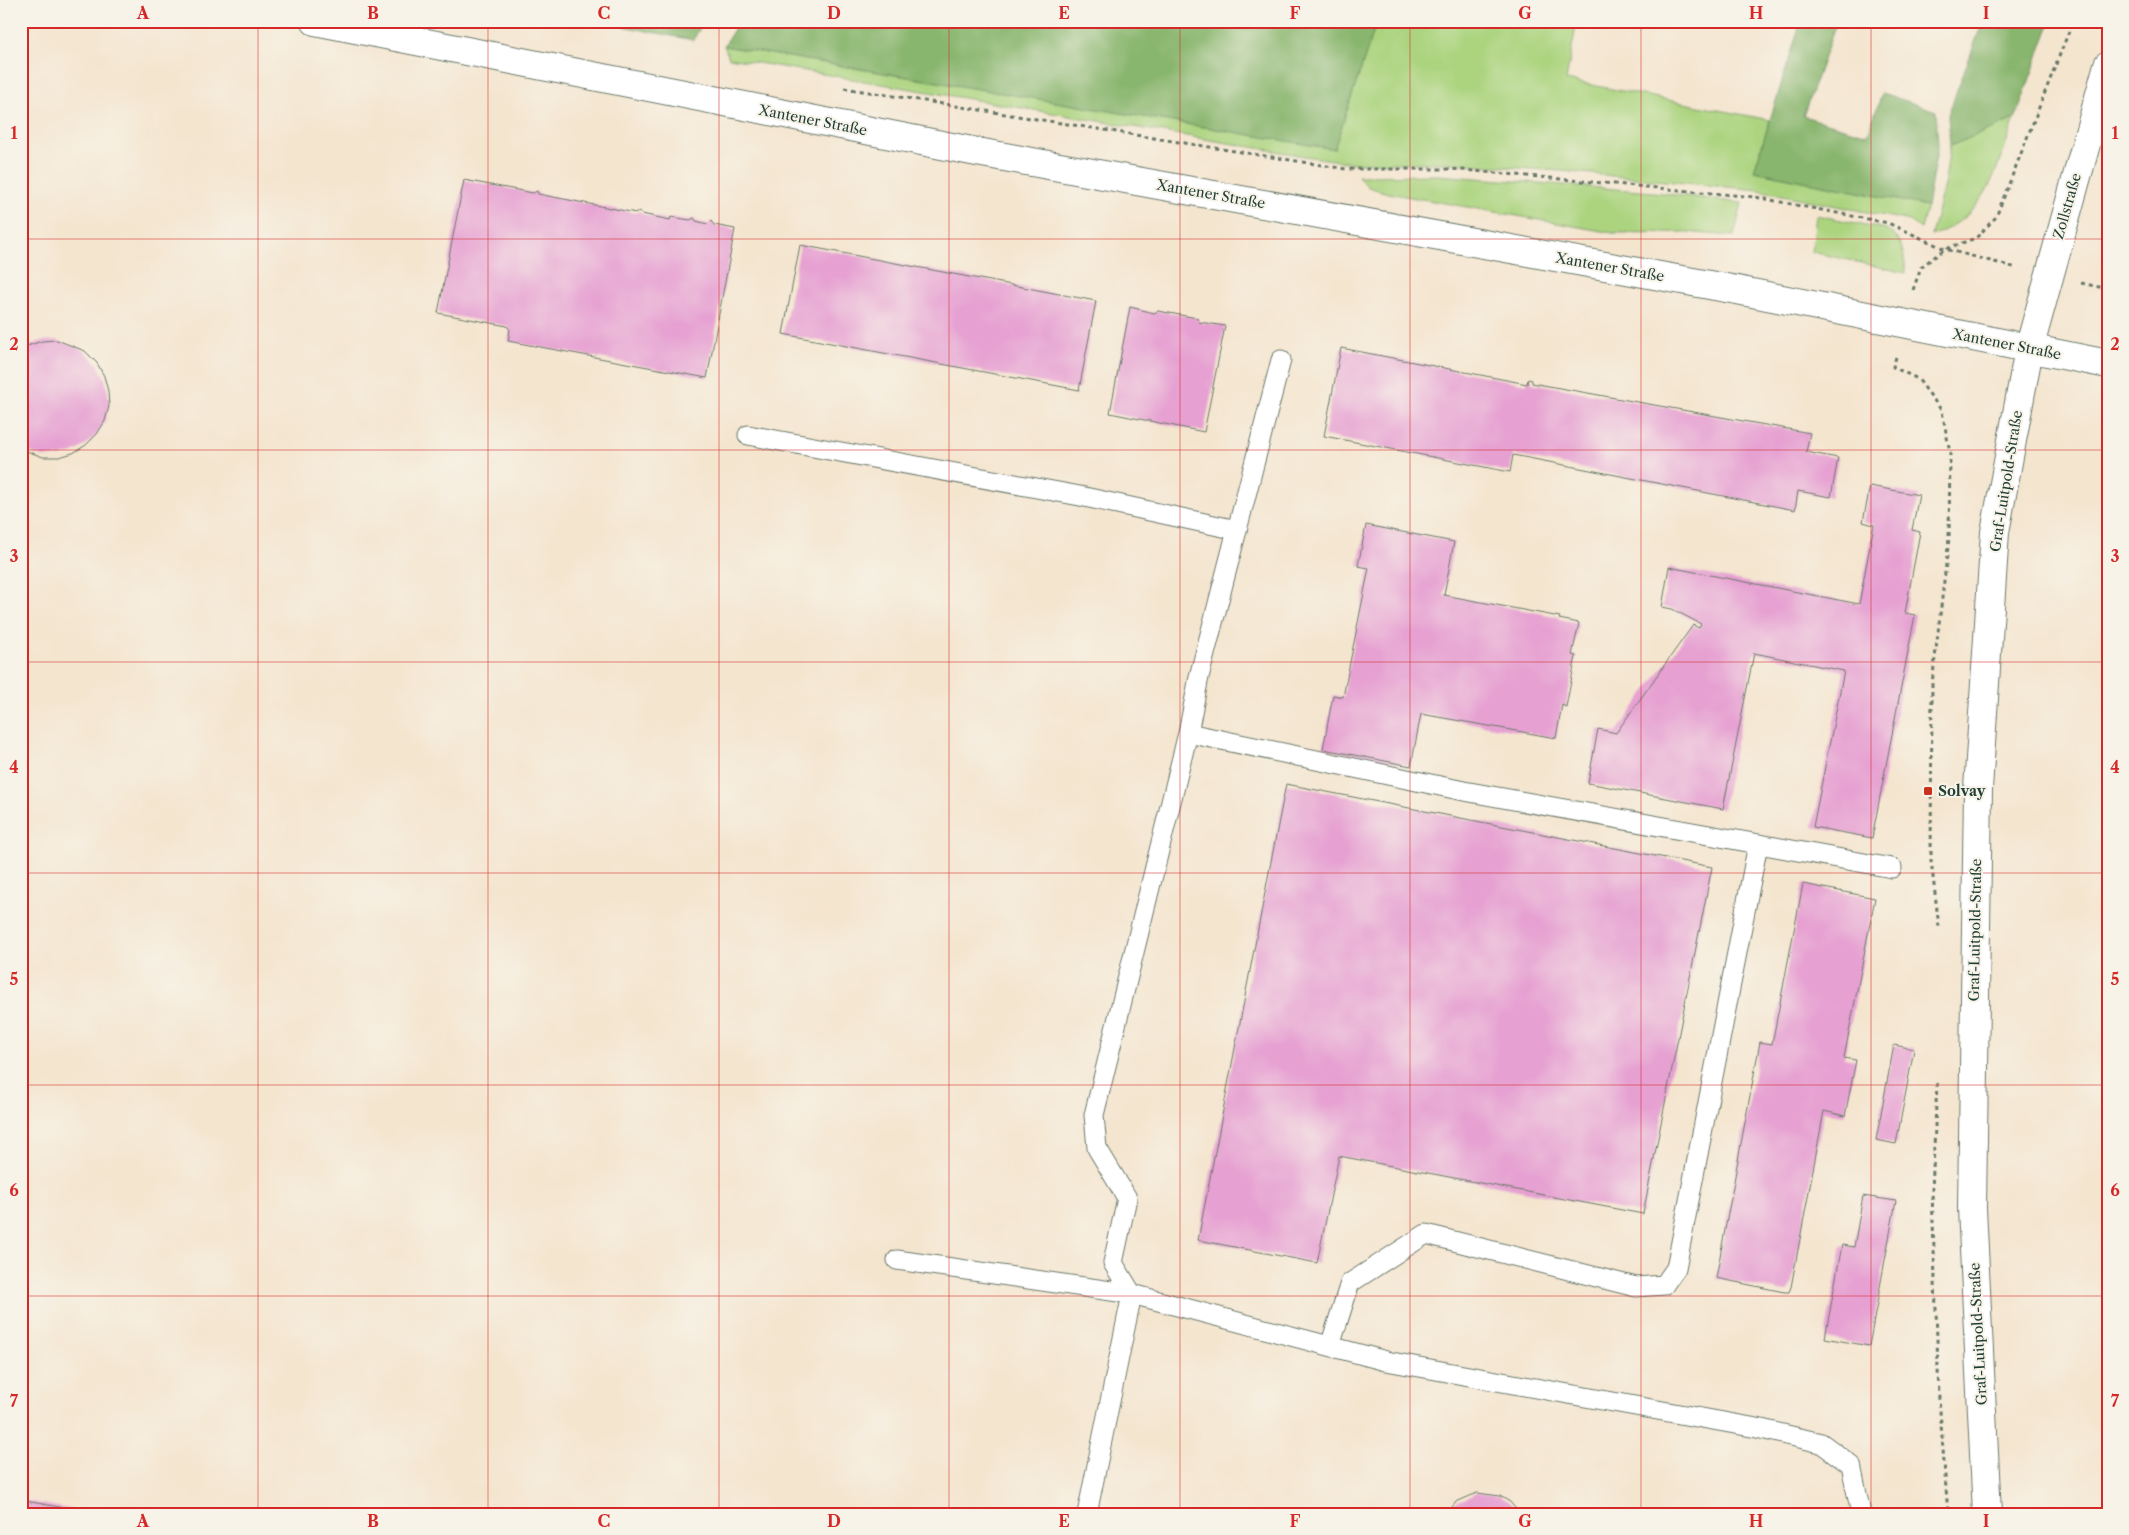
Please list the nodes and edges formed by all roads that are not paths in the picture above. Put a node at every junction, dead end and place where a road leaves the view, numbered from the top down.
1 (315, 21) edge
2 (2108, 65) edge
3 (2029, 349) junction
4 (1281, 360) dead end
5 (2108, 364) edge
6 (748, 435) dead end
7 (1237, 530) junction
8 (1188, 733) junction
9 (1758, 844) junction
10 (1892, 868) dead end
11 (897, 1260) dead end
12 (1132, 1294) junction
13 (1330, 1346) junction
14 (1087, 1514) edge
15 (1861, 1514) edge
16 (1987, 1514) edge

1 - 3 main road, Xantener Straße
2 - 3 main road, Zollstraße
3 - 5 main road, Xantener Straße
3 - 16 main road, Graf-Luitpold-Straße
4 - 7 lane
6 - 7 lane
7 - 8 lane
8 - 9 lane
8 - 12 lane
9 - 10 lane
9 - 13 lane
11 - 12 lane
12 - 13 lane
12 - 14 lane
13 - 15 lane

